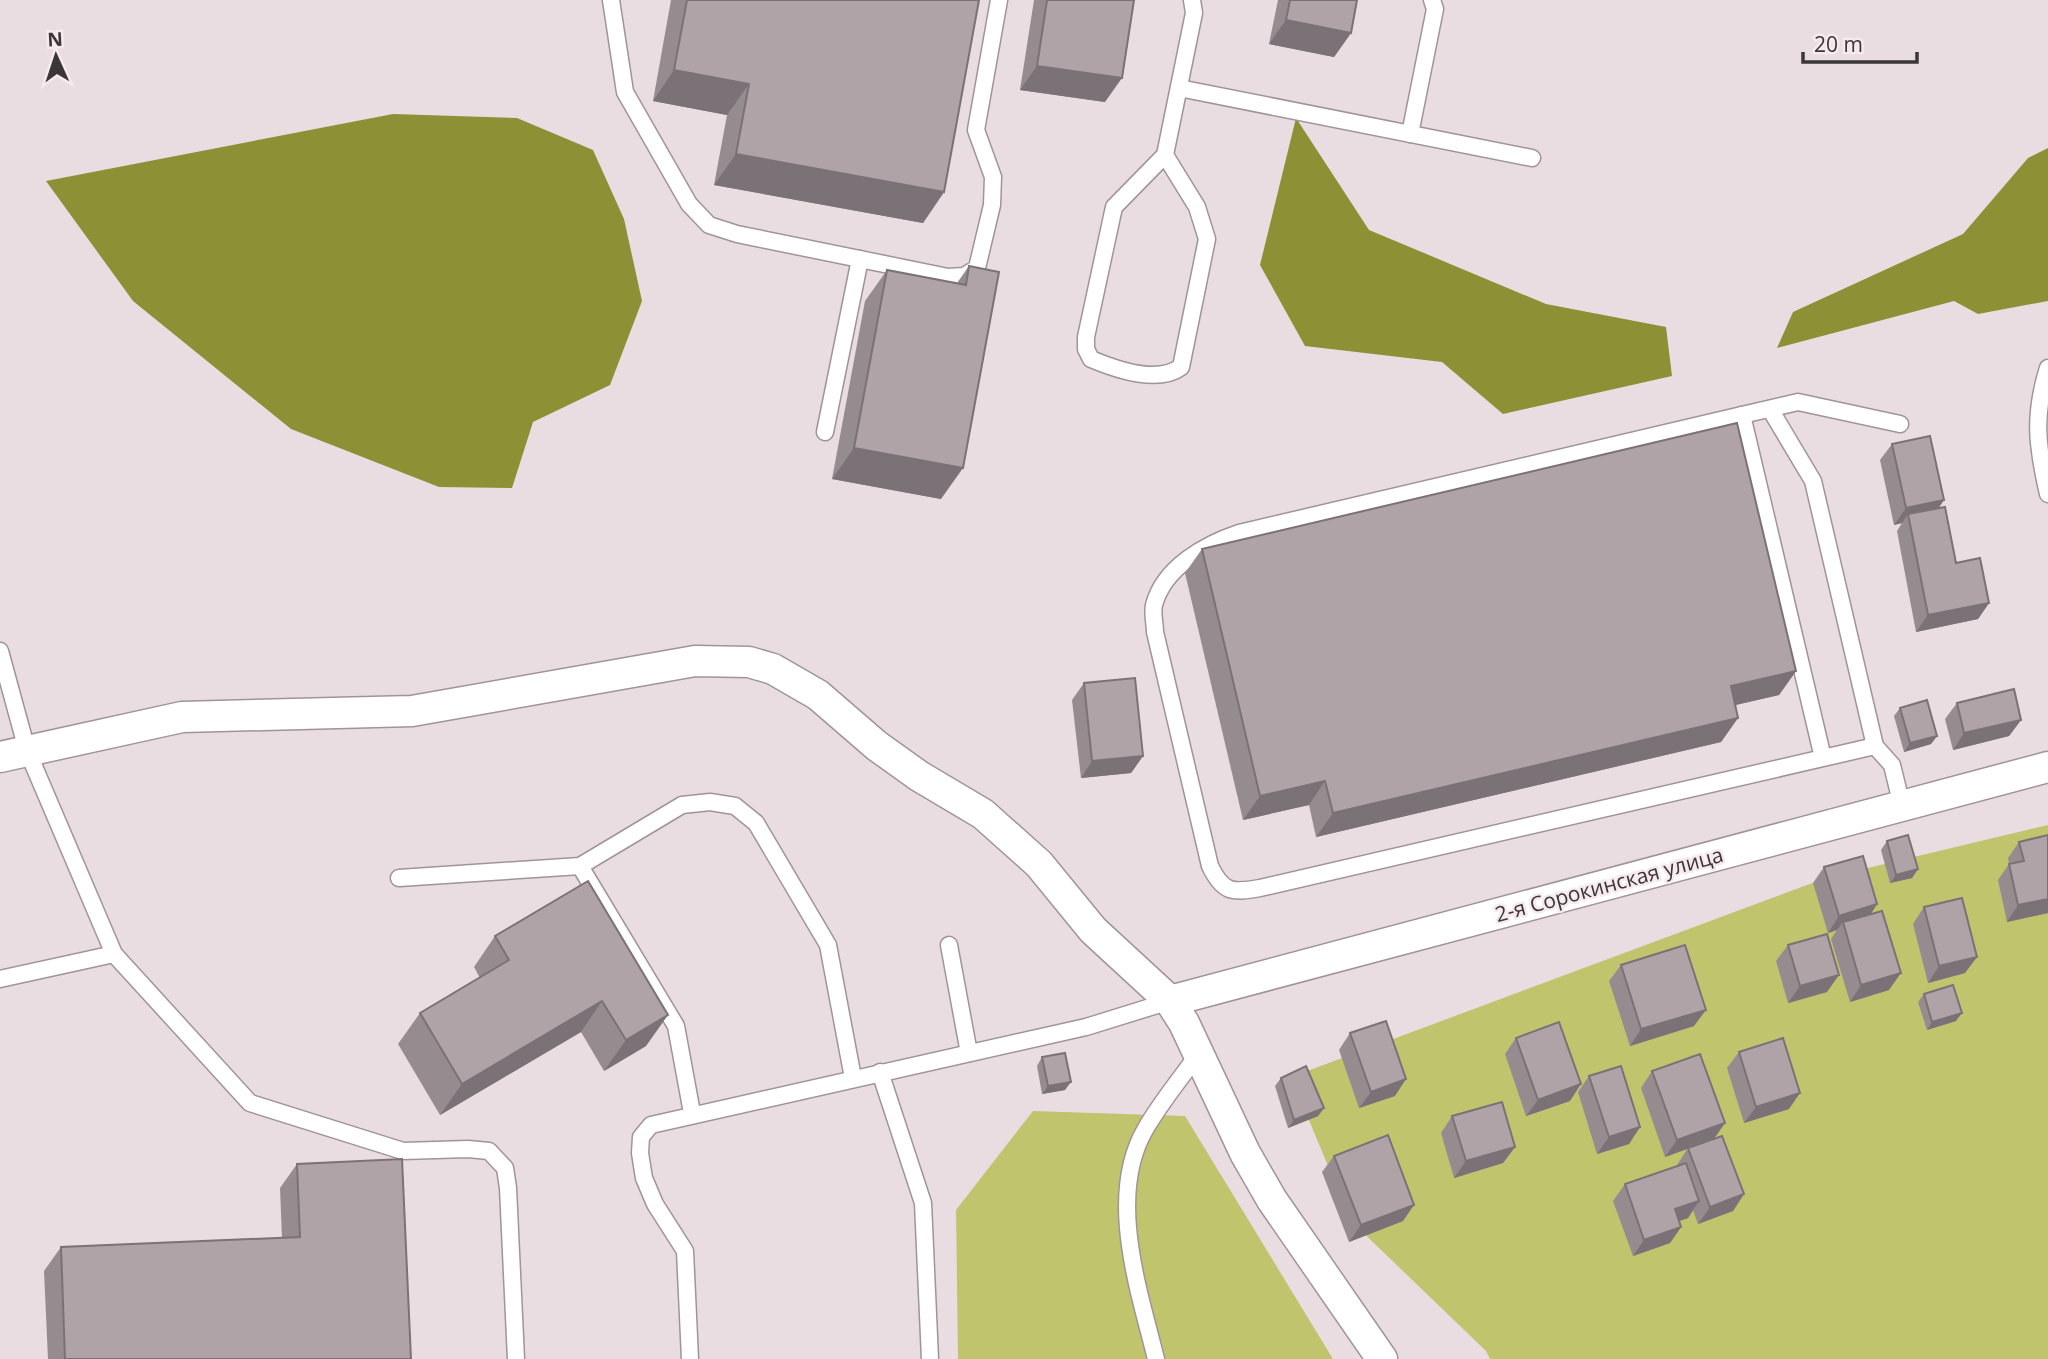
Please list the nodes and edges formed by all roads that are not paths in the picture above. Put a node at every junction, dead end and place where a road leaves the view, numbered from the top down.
1 (611, 0) edge
2 (999, 0) edge
3 (1192, 0) edge
4 (1432, 0) edge
5 (1179, 88) junction
6 (1410, 134) junction
7 (1166, 155) junction
8 (1532, 158) dead end
9 (860, 259) junction
10 (2048, 368) edge
11 (1770, 409) junction
12 (1742, 415) junction
13 (1900, 425) dead end
14 (825, 432) dead end
15 (2048, 494) edge
16 (0, 651) edge
17 (1875, 746) junction
18 (13, 754) edge
19 (1822, 758) junction
20 (2048, 767) edge
21 (1902, 806) junction
22 (580, 866) junction
23 (399, 878) dead end
24 (949, 946) dead end
25 (114, 954) junction
26 (0, 979) edge
27 (1170, 1001) junction
28 (969, 1052) junction
29 (1199, 1053) junction
30 (880, 1072) junction
31 (853, 1078) junction
32 (692, 1114) junction
33 (516, 1359) edge
34 (690, 1359) edge
35 (930, 1359) edge
36 (1156, 1359) edge
37 (1382, 1359) edge

1 - 9 lane
2 - 9 lane
3 - 5 lane
4 - 6 lane
5 - 6 lane
5 - 7 lane
6 - 8 lane
7 - 7 lane
9 - 14 lane
10 - 15 lane
11 - 12 lane
11 - 13 lane
11 - 17 lane
12 - 19 lane
12 - 19 lane
16 - 18 lane
17 - 19 lane
17 - 21 lane
18 - 25 lane
18 - 27 street
20 - 21 street, 2-я Сорокинская улица
21 - 27 street, 2-я Сорокинская улица
22 - 23 lane
22 - 31 lane
22 - 32 lane
24 - 28 lane
25 - 26 lane
25 - 33 lane
27 - 28 lane
27 - 29 street
28 - 30 lane
29 - 36 lane
29 - 37 street
30 - 31 lane
30 - 35 lane
31 - 32 lane
32 - 34 lane

